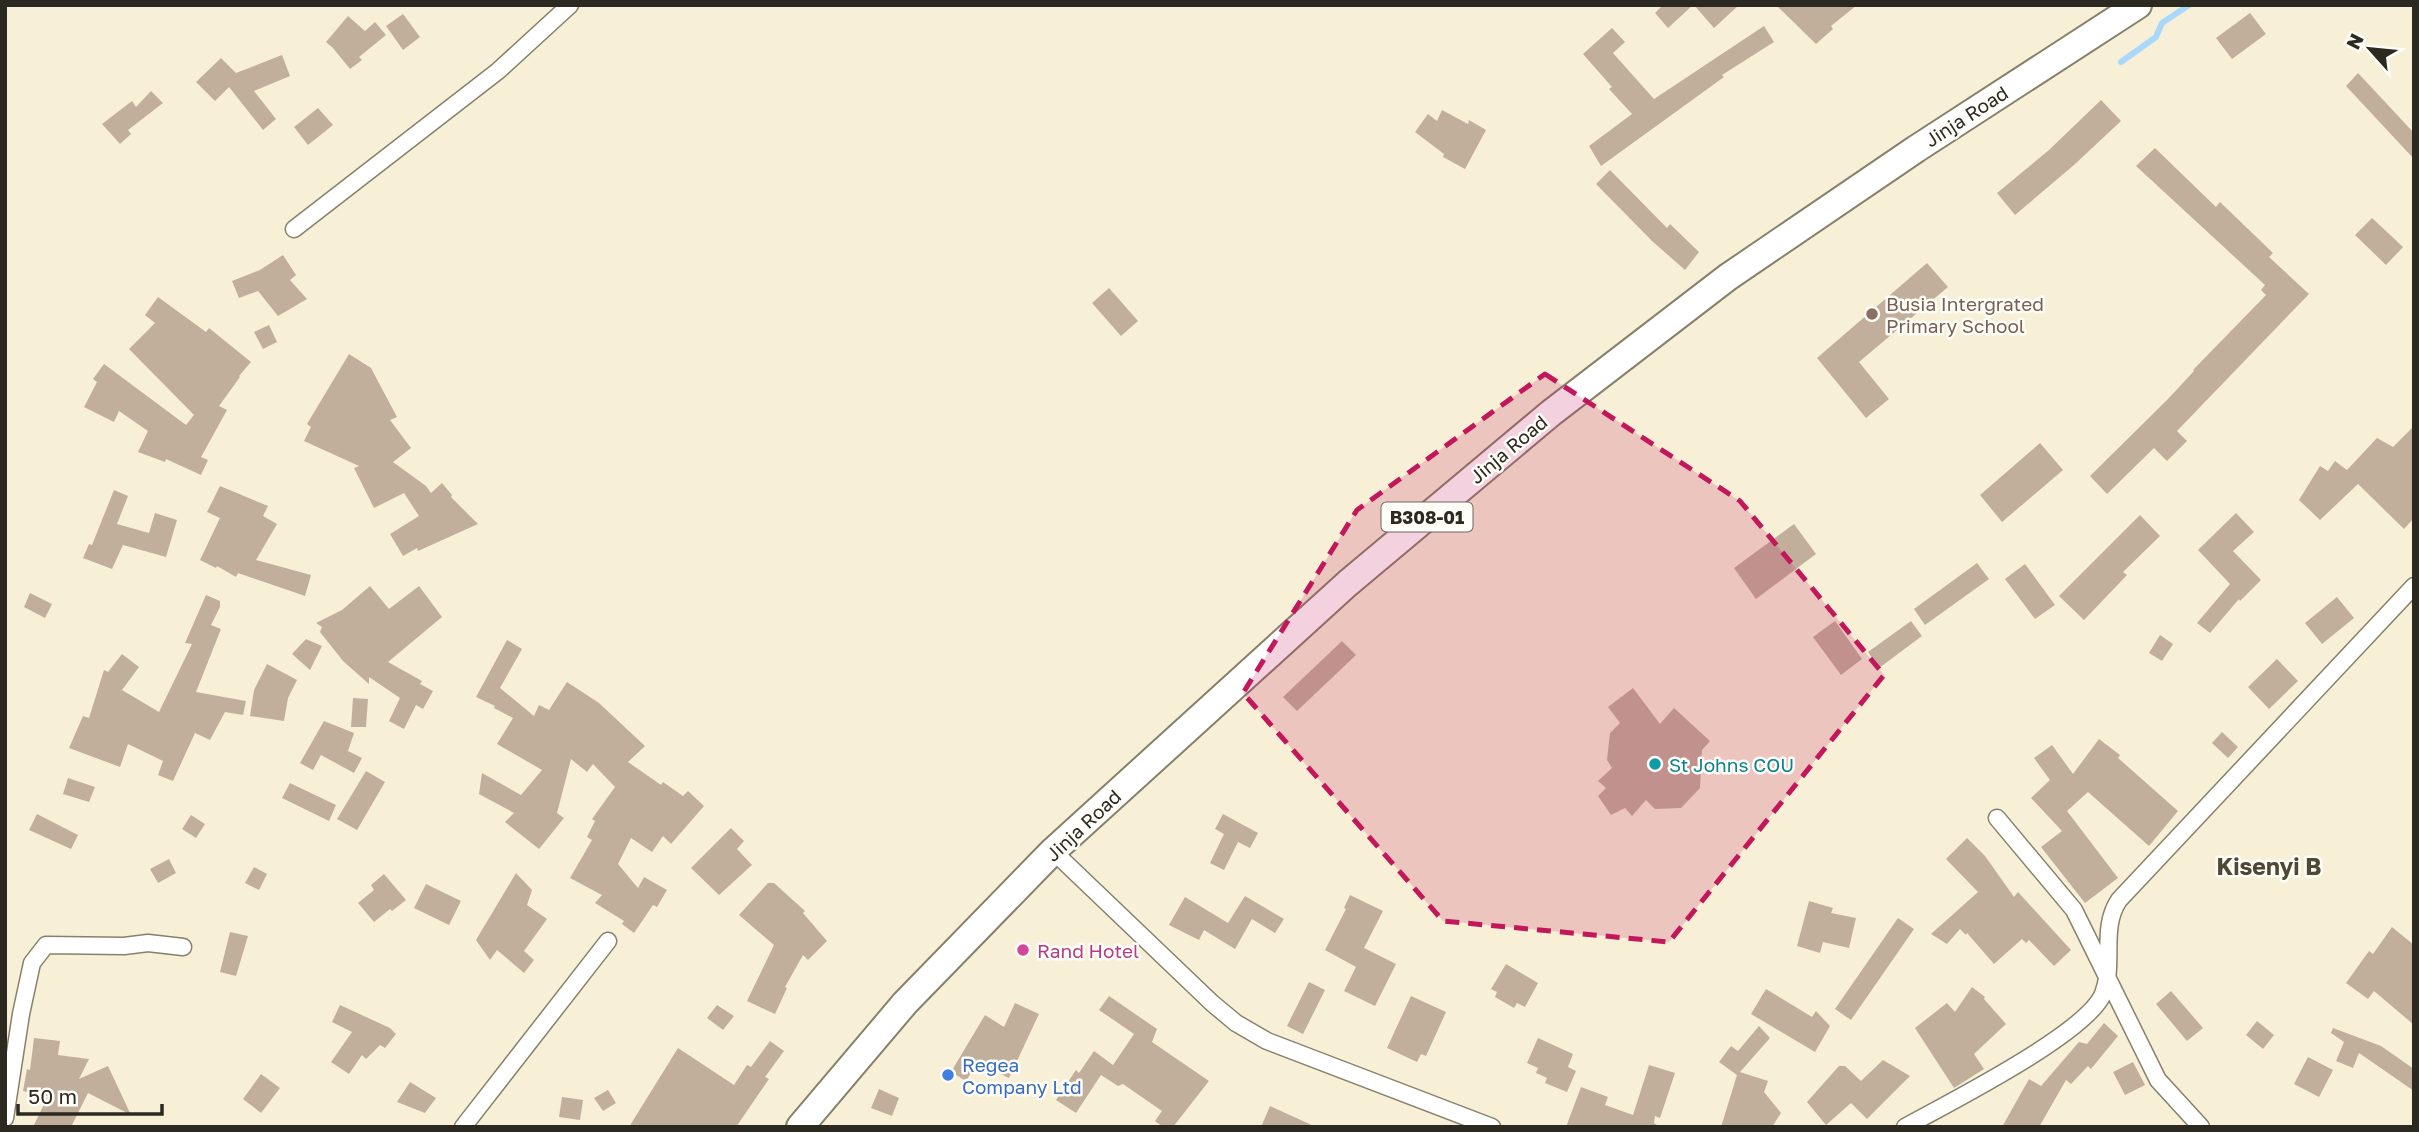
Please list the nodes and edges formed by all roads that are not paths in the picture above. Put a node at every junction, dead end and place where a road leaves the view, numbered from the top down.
1 (570, 5) edge
2 (2138, 5) edge
3 (294, 229) dead end
4 (2414, 586) edge
5 (1997, 818) dead end
6 (1053, 851) junction
7 (608, 941) dead end
8 (183, 947) dead end
9 (2107, 976) junction
10 (5, 1118) edge
11 (463, 1127) edge
12 (800, 1127) edge
13 (1492, 1127) edge
14 (1905, 1127) edge
15 (2201, 1127) edge

1 - 3 street
2 - 6 main road, Jinja Road / B308-01
4 - 9 street
5 - 9 street
6 - 12 main road, Jinja Road / B308-01
6 - 13 street
7 - 11 street
8 - 10 street
9 - 14 street
9 - 15 street

